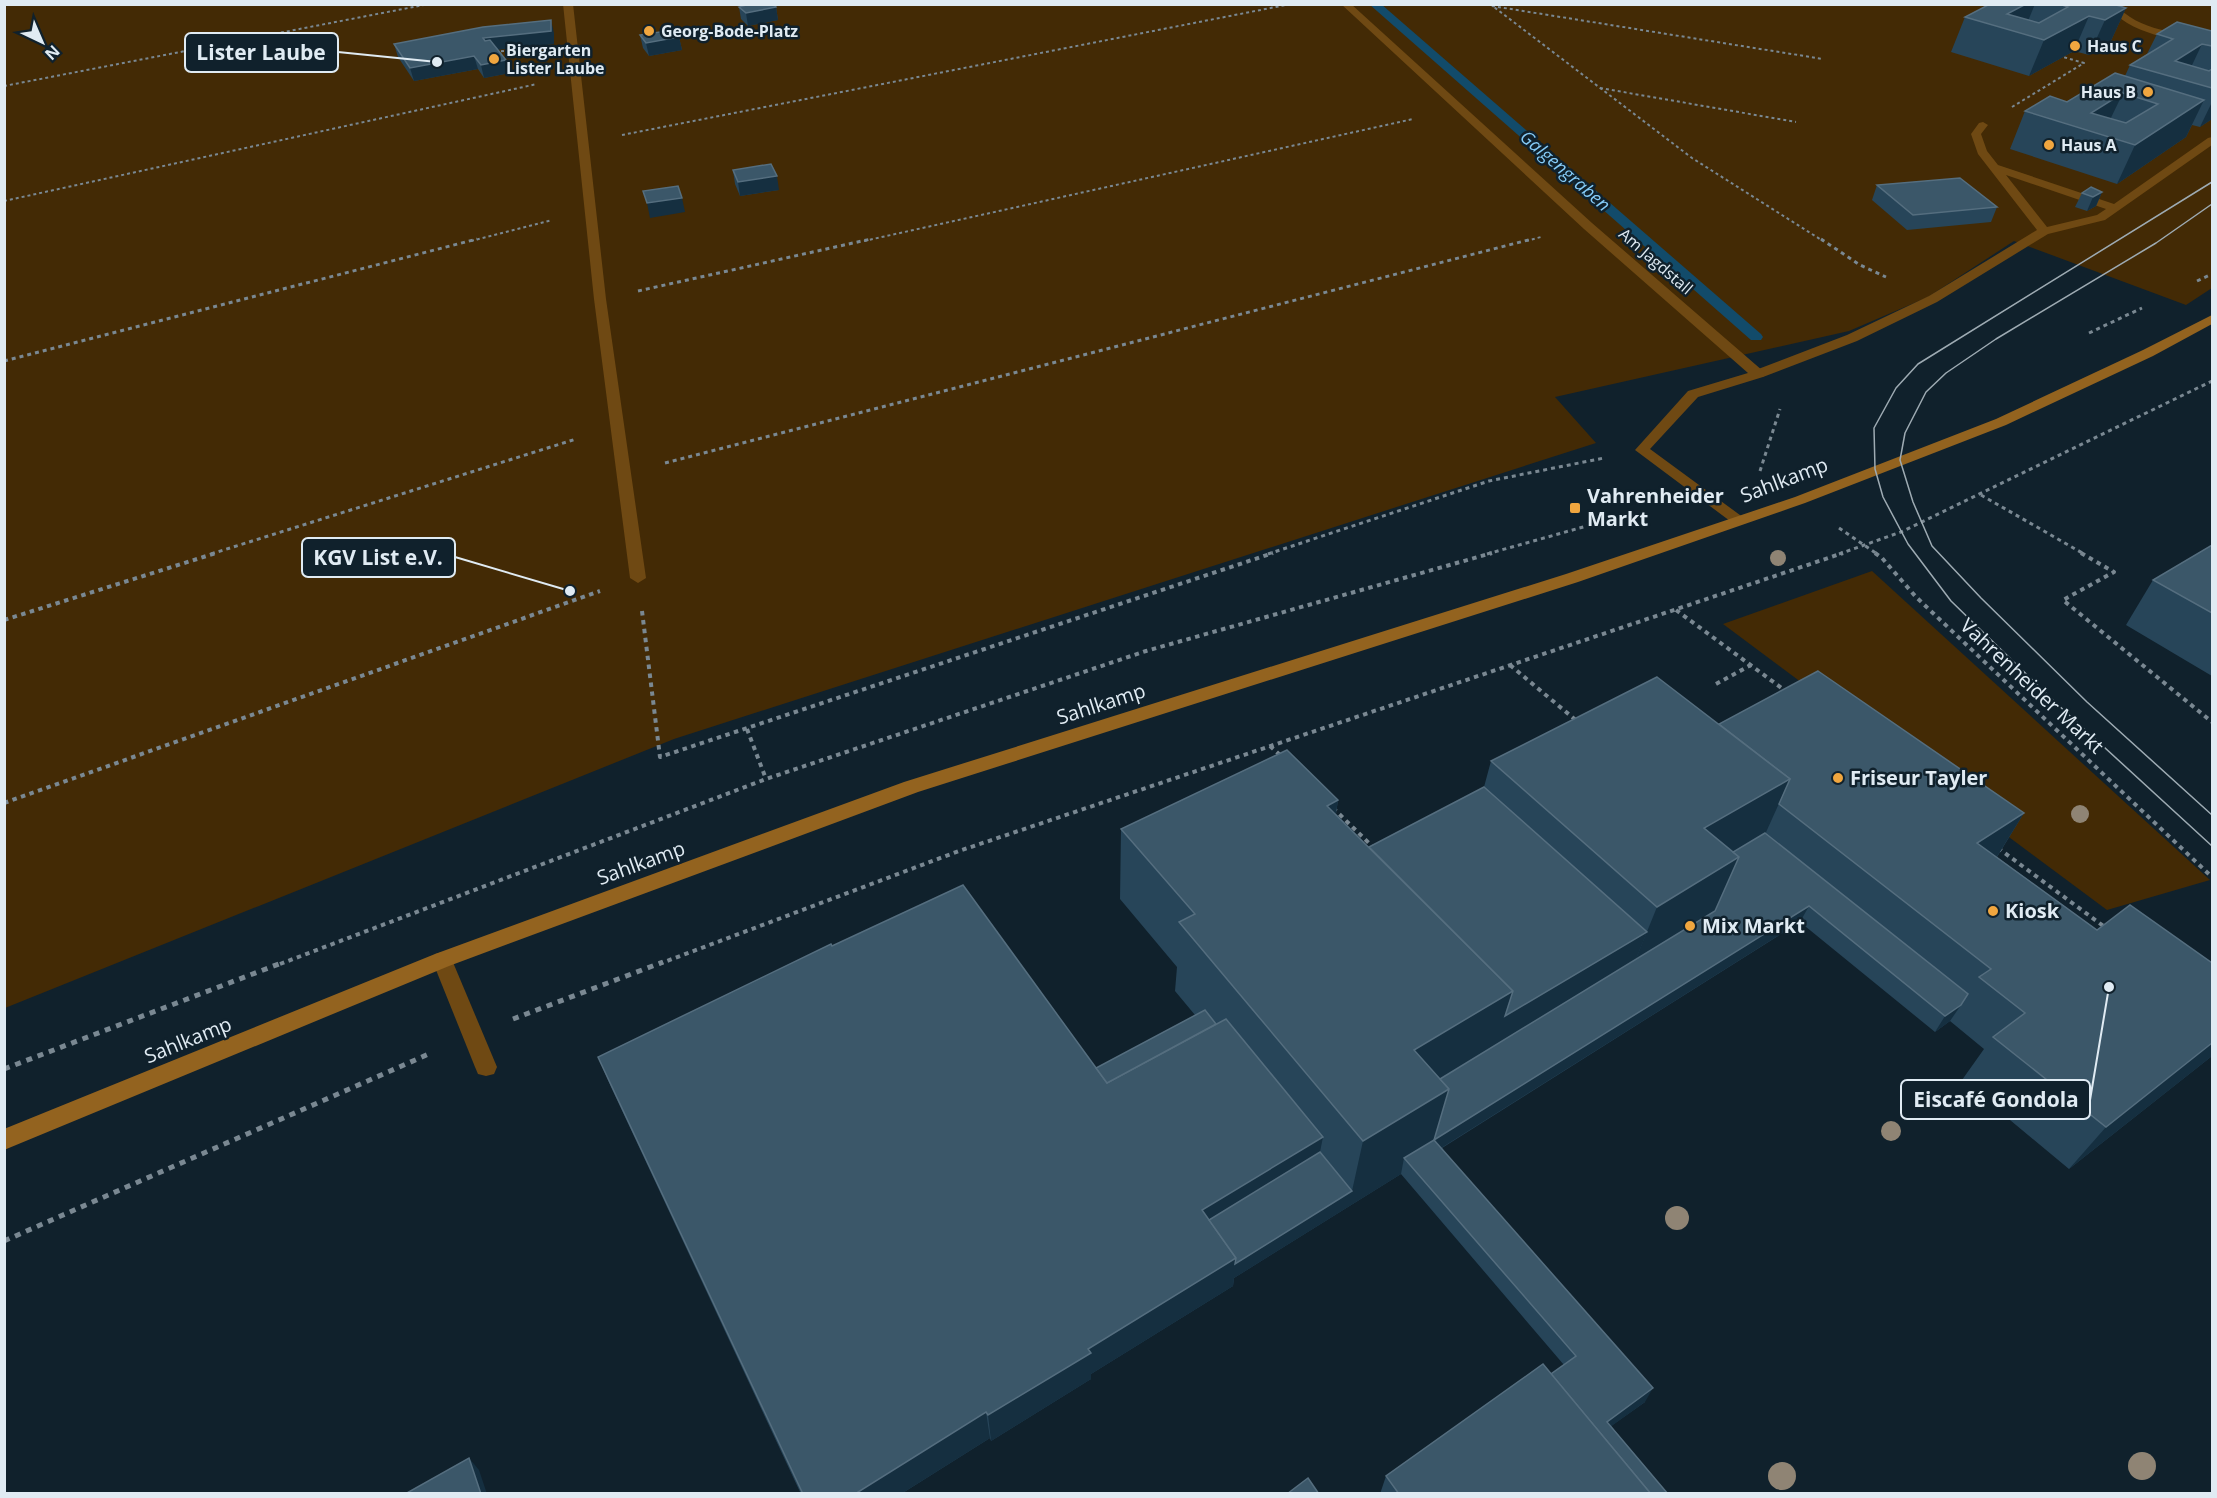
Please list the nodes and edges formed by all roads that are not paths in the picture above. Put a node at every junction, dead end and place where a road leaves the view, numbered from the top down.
1 (568, 4) edge
2 (1346, 4) edge
3 (2110, 4) edge
4 (2212, 40) edge
5 (1983, 125) dead end
6 (2212, 140) edge
7 (1995, 168) junction
8 (2115, 208) junction
9 (2044, 231) junction
10 (2212, 319) edge
11 (1758, 374) junction
12 (1739, 521) junction
13 (638, 578) road end
14 (442, 960) junction
15 (486, 1067) dead end
16 (4, 1140) edge

1 - 13 street
2 - 11 street, Am Jagdstall
3 - 4 street
5 - 7 street
6 - 8 street
7 - 8 street
7 - 9 street
8 - 9 street
9 - 11 street
10 - 12 street, Sahlkamp
11 - 12 street
12 - 14 street, Sahlkamp
14 - 15 street
14 - 16 street, Sahlkamp

